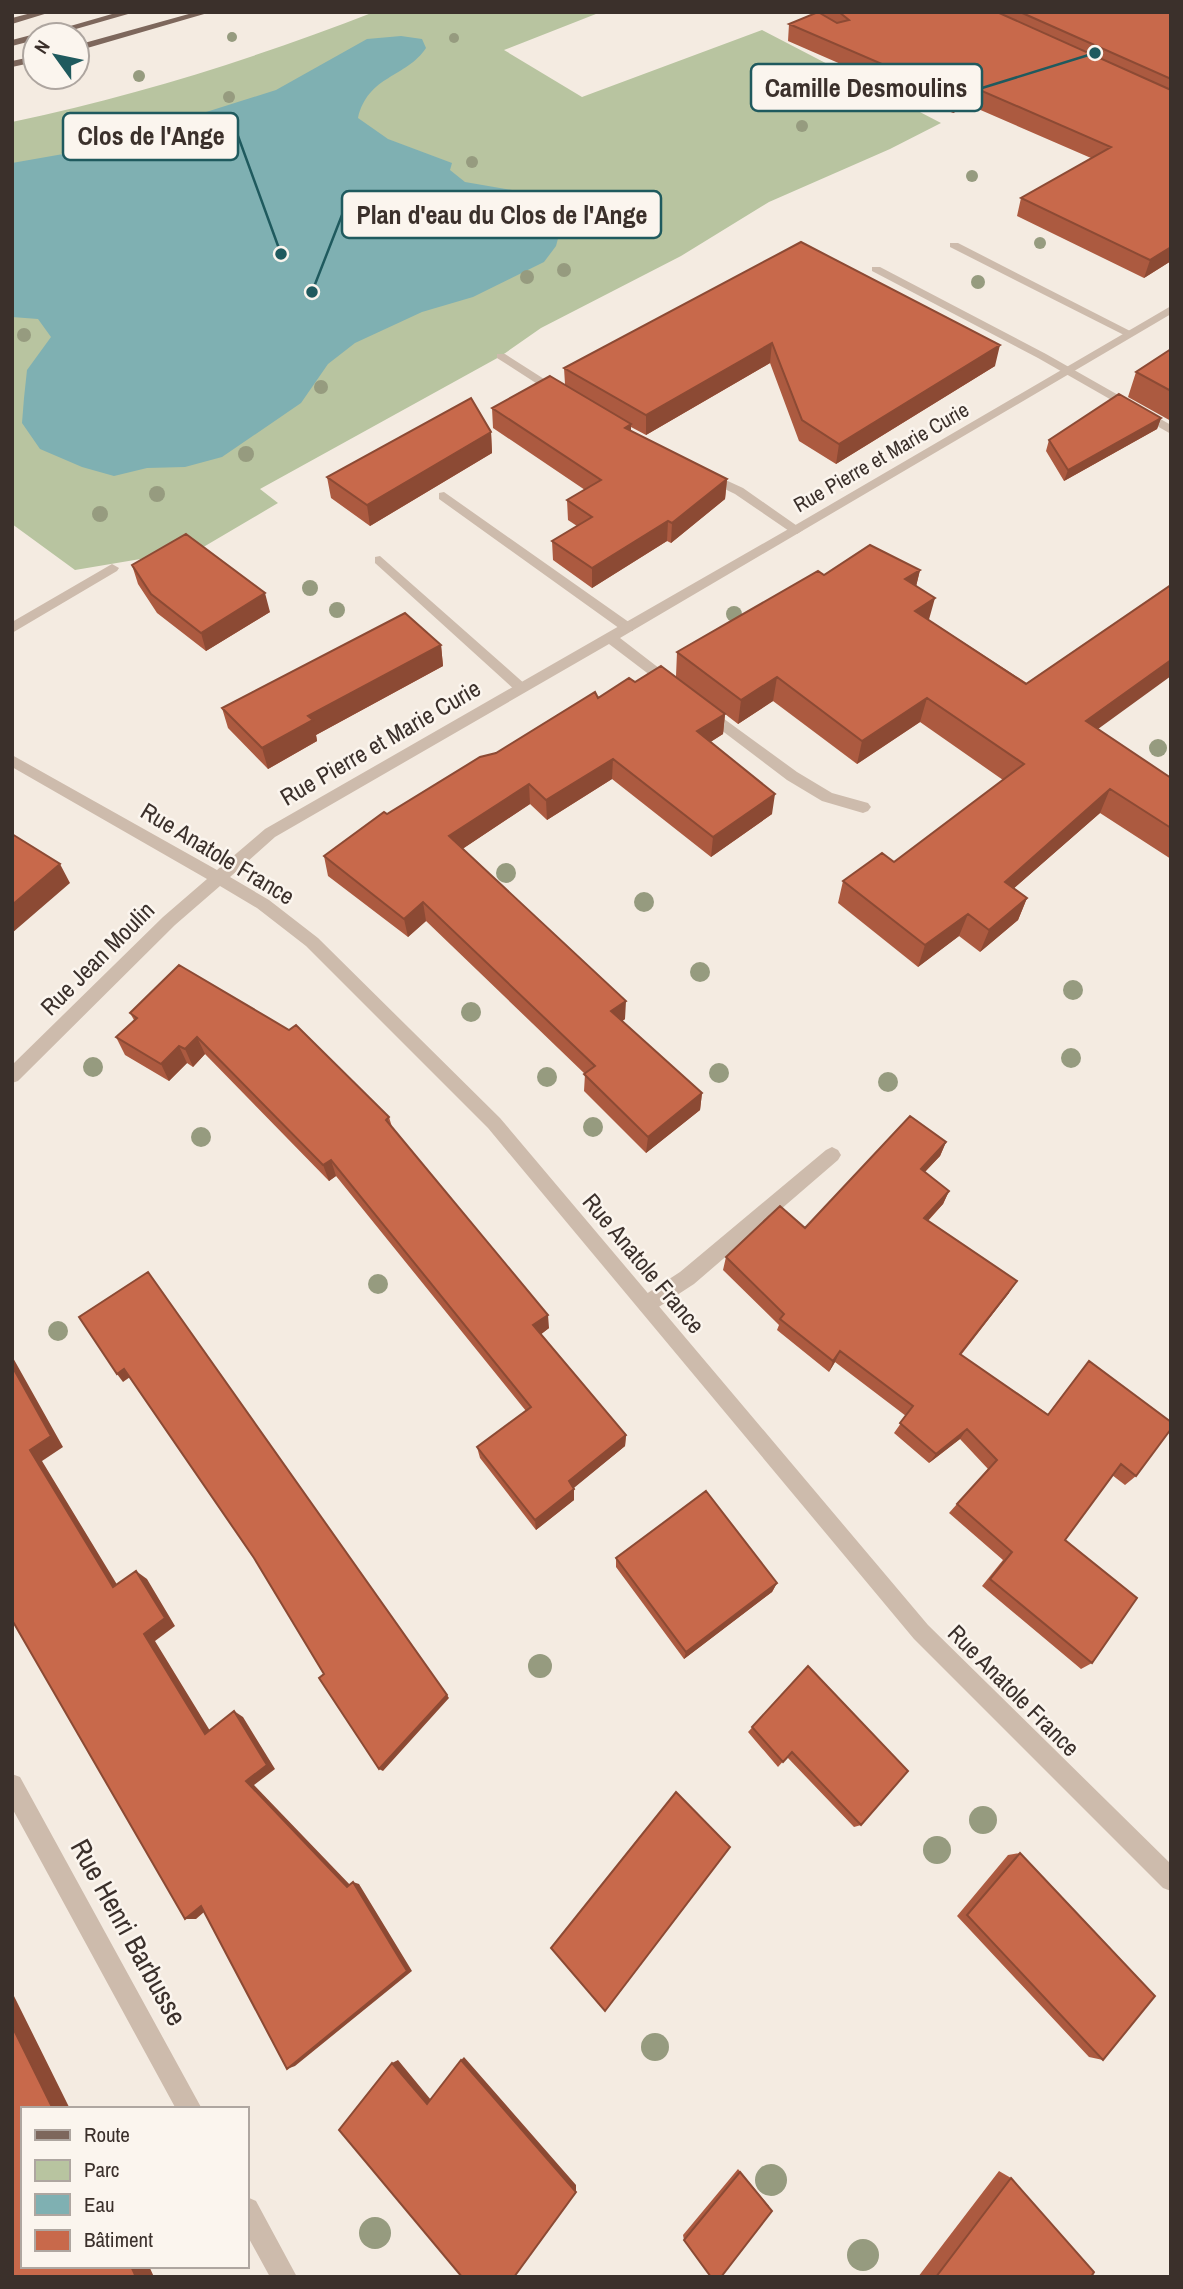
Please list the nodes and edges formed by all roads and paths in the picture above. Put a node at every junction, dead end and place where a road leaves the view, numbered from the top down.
1 (47, 12) edge
2 (131, 12) edge
3 (207, 12) edge
4 (12, 21) edge
5 (91, 23) edge
6 (91, 44) edge
7 (954, 245) dead end
8 (876, 270) dead end
9 (1171, 309) edge
10 (1130, 334) junction
11 (501, 356) dead end
12 (1068, 372) junction
13 (576, 404) edge
14 (1171, 430) edge
15 (692, 469) edge
16 (444, 496) dead end
17 (797, 530) junction
18 (380, 560) dead end
19 (112, 568) dead end
20 (12, 628) edge
21 (628, 628) junction
22 (610, 638) junction
23 (521, 688) junction
24 (12, 760) edge
25 (863, 807) dead end
26 (217, 877) junction
27 (12, 1076) edge
28 (832, 1155) dead end
29 (647, 1304) junction
30 (12, 1785) edge
31 (1171, 1880) edge
32 (189, 2107) edge
33 (248, 2212) edge
34 (284, 2277) edge

1 - 4 main road
2 - 5 main road
3 - 6 main road
7 - 10 street
8 - 12 street
9 - 10 street, Rue Pierre et Marie Curie
10 - 12 street, Rue Pierre et Marie Curie
11 - 13 street
12 - 14 street
12 - 17 street, Rue Pierre et Marie Curie
15 - 17 street
16 - 21 street
17 - 21 street, Rue Pierre et Marie Curie
18 - 23 street
19 - 20 street
21 - 22 street, Rue Pierre et Marie Curie
22 - 23 street, Rue Pierre et Marie Curie
22 - 25 street
23 - 26 street, Rue Pierre et Marie Curie
24 - 26 street, Rue Anatole France
26 - 27 street, Rue Jean Moulin
26 - 29 street, Rue Anatole France
28 - 29 street
29 - 31 street, Rue Anatole France
30 - 32 street, Rue Henri Barbusse
33 - 34 street

